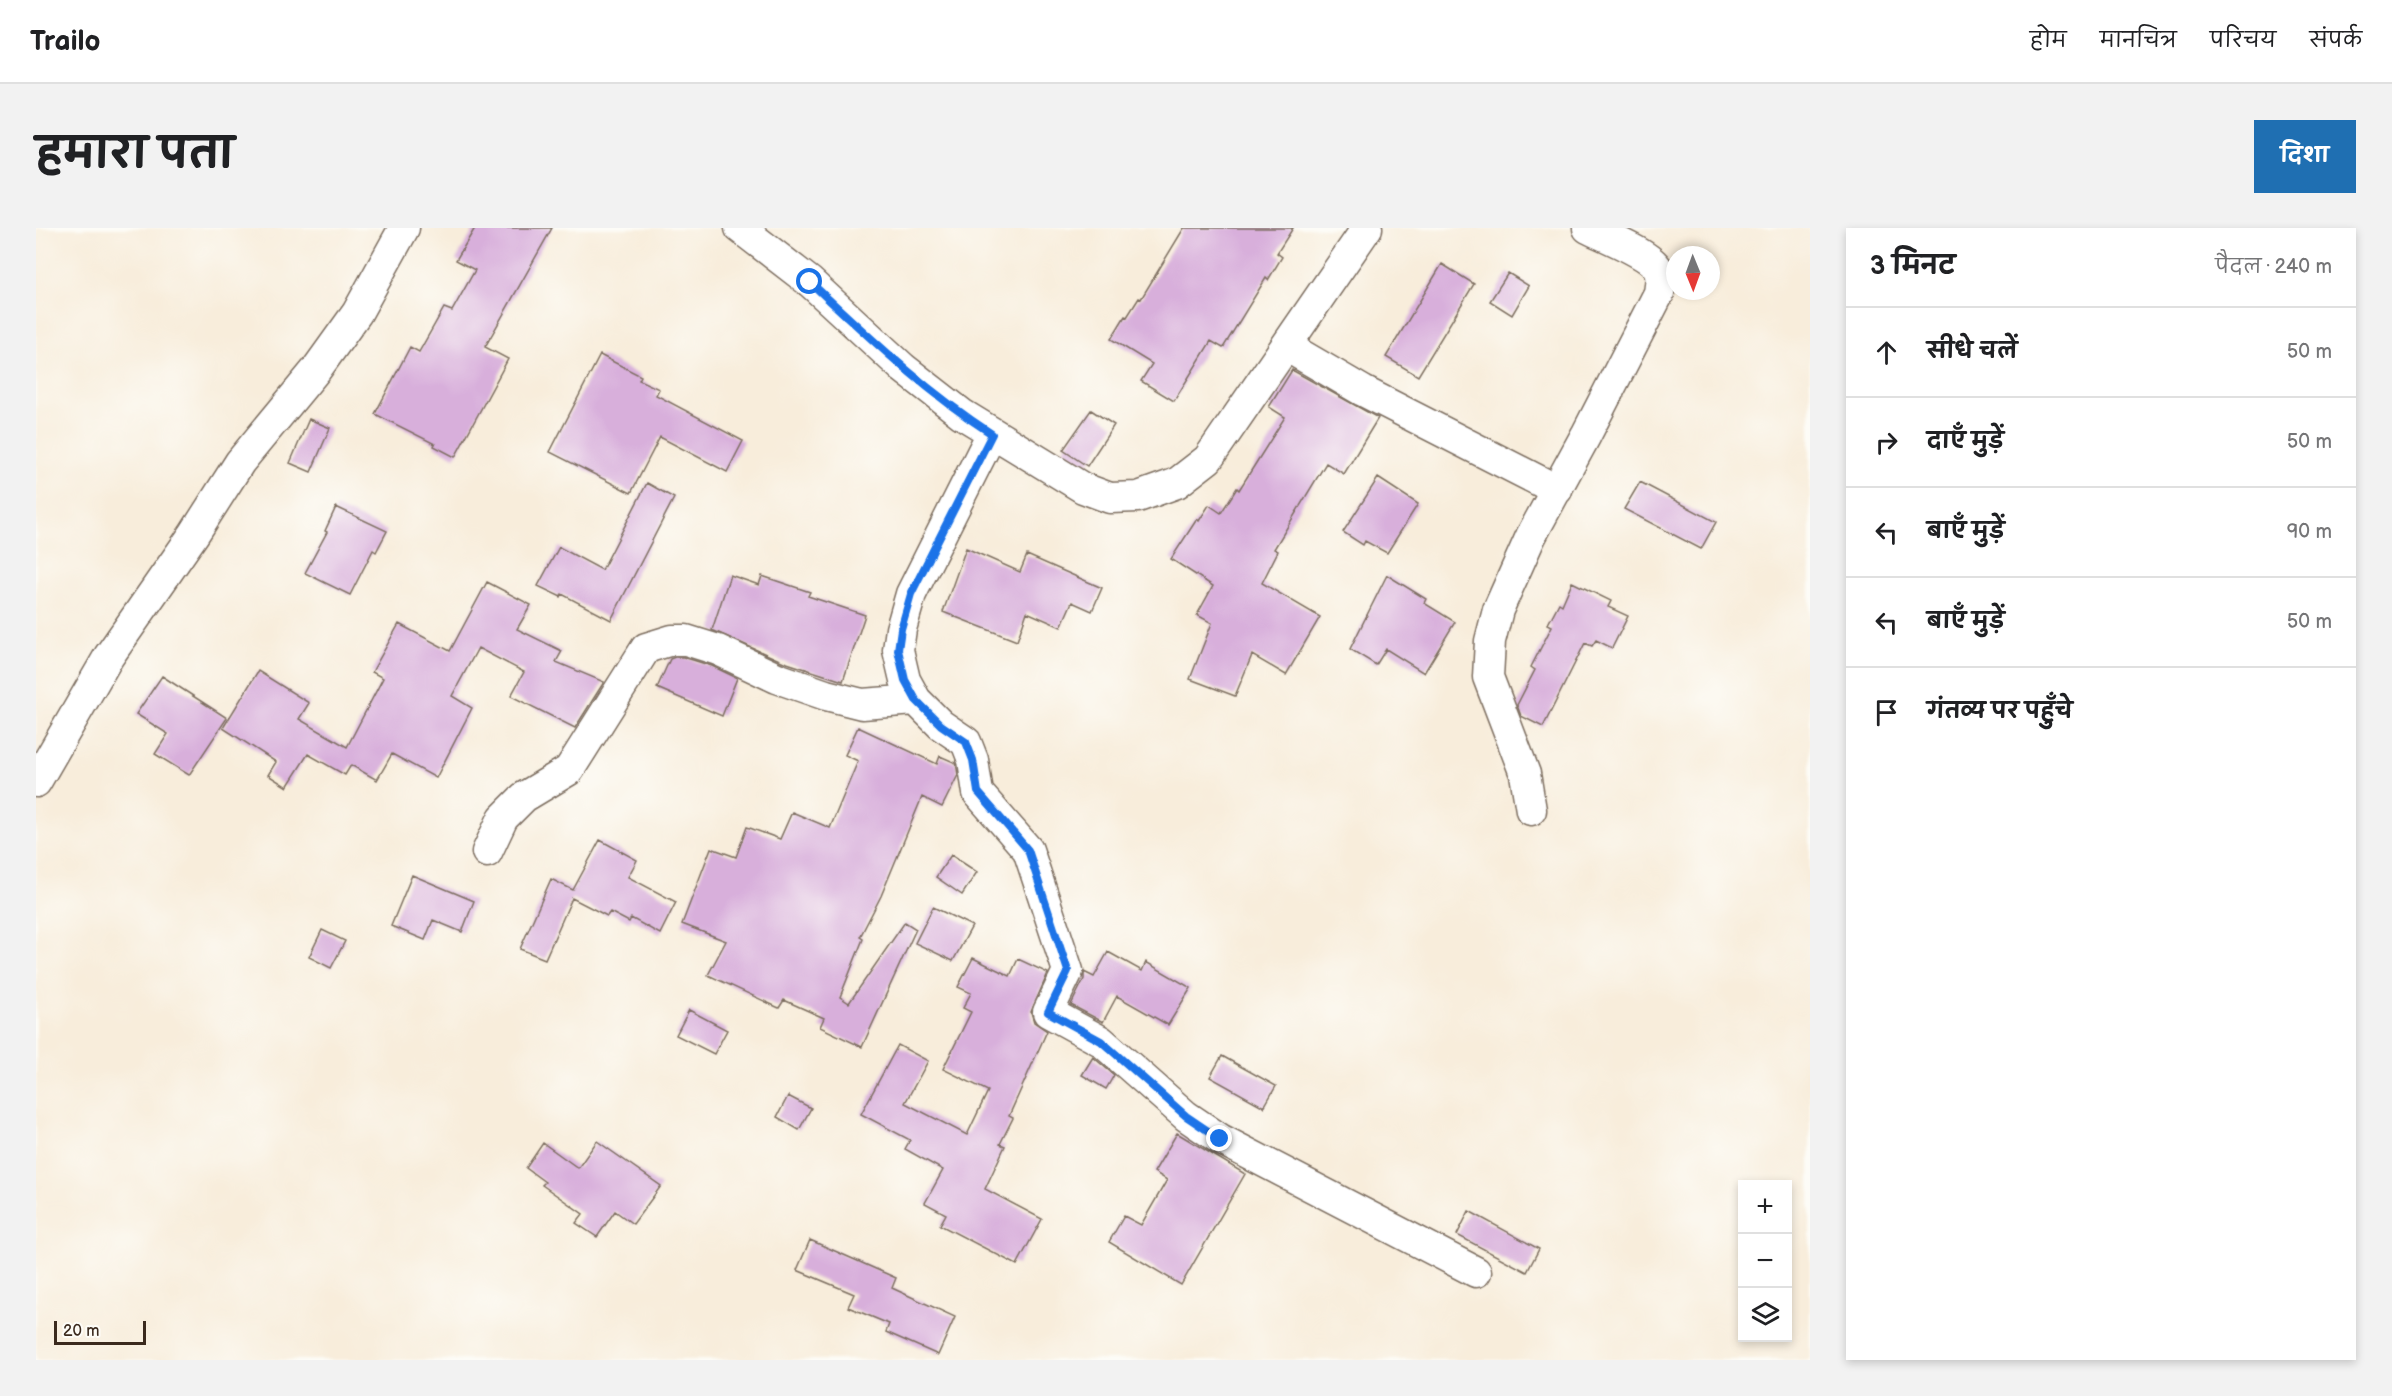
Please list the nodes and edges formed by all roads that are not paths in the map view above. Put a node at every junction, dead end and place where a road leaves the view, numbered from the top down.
1 (404, 228) edge
2 (740, 228) edge
3 (1367, 228) edge
4 (1588, 228) edge
5 (1286, 346) junction
6 (992, 434) junction
7 (1557, 490) junction
8 (916, 700) junction
9 (36, 782) edge
10 (1531, 810) dead end
11 (487, 852) dead end
12 (1476, 1272) dead end

1 - 9 street
2 - 6 street
3 - 5 street
4 - 7 street
5 - 6 street
5 - 7 street
6 - 8 street
7 - 10 street
8 - 11 street
8 - 12 street

